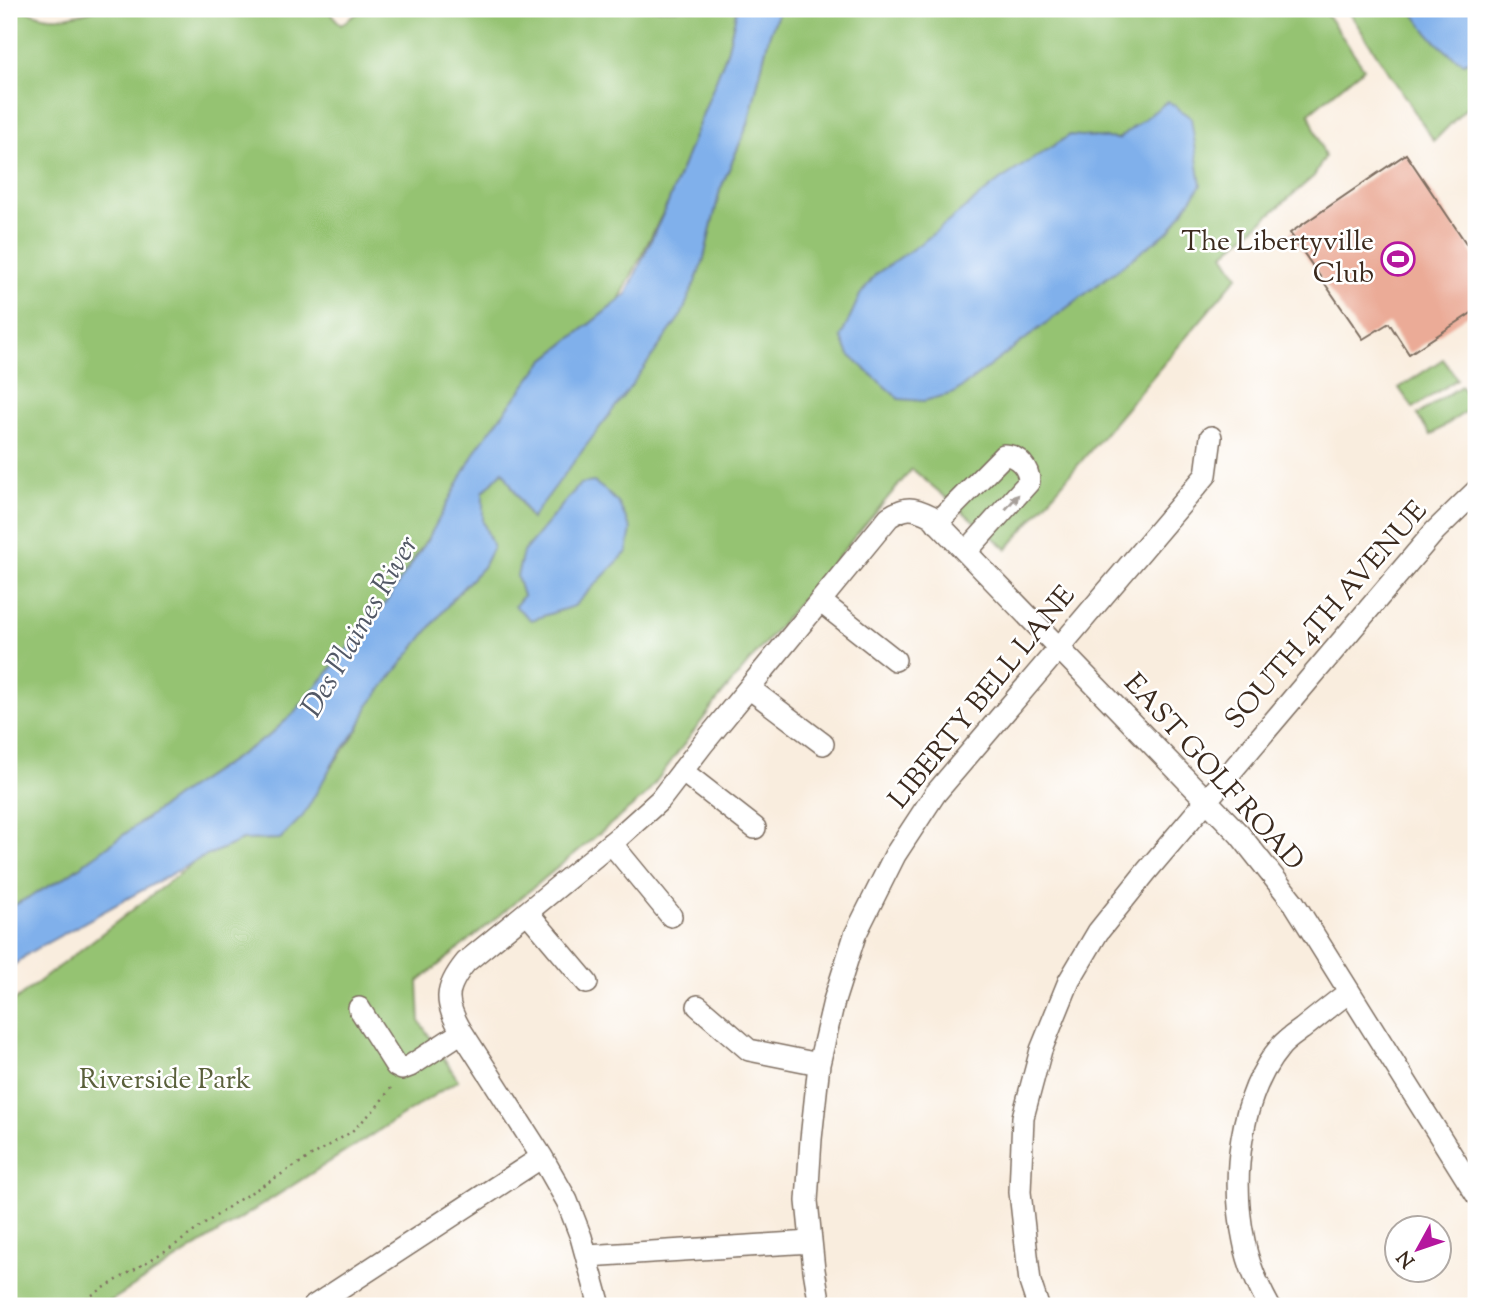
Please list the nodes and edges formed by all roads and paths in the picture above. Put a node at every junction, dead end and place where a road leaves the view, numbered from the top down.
1 (1211, 437) dead end
2 (1476, 491) edge
3 (937, 523) junction
4 (966, 552) junction
5 (820, 601) junction
6 (1059, 647) junction
7 (895, 660) dead end
8 (749, 688) junction
9 (823, 744) dead end
10 (682, 771) junction
11 (1207, 800) junction
12 (755, 828) dead end
13 (611, 843) junction
14 (527, 912) junction
15 (671, 916) dead end
16 (587, 983) dead end
17 (1349, 992) junction
18 (698, 1006) dead end
19 (359, 1008) dead end
20 (459, 1027) junction
21 (819, 1064) junction
22 (402, 1069) junction
23 (542, 1157) junction
24 (1476, 1194) edge
25 (811, 1242) junction
26 (587, 1256) junction
27 (74, 1306) edge
28 (314, 1306) edge
29 (600, 1306) edge
30 (820, 1306) edge
31 (1038, 1306) edge
32 (1269, 1306) edge

1 - 6 street, LIBERTY BELL LANE
2 - 11 street, SOUTH 4TH AVENUE
3 - 4 street, EAST GOLF ROAD
4 -> 3 street
3 - 5 street, EAST GOLF ROAD
4 - 6 street, EAST GOLF ROAD
5 - 7 street
5 - 8 street, EAST GOLF ROAD
6 - 11 street, EAST GOLF ROAD
6 - 21 street, LIBERTY BELL LANE
8 - 9 street
8 - 10 street, EAST GOLF ROAD
10 - 12 street
10 - 13 street, EAST GOLF ROAD
11 - 17 street, EAST GOLF ROAD
11 - 31 street, SOUTH 4TH AVENUE
13 - 14 street, EAST GOLF ROAD
13 - 15 street
14 - 16 street
14 - 20 street, EAST GOLF ROAD
17 - 24 street, EAST GOLF ROAD
17 - 32 street
18 - 21 street
19 - 22 street
20 - 22 street
20 - 23 street
21 - 25 street, LIBERTY BELL LANE
22 - 27 path
23 - 26 street
23 - 28 street
25 - 26 street
25 - 30 street, LIBERTY BELL LANE
26 - 29 street

